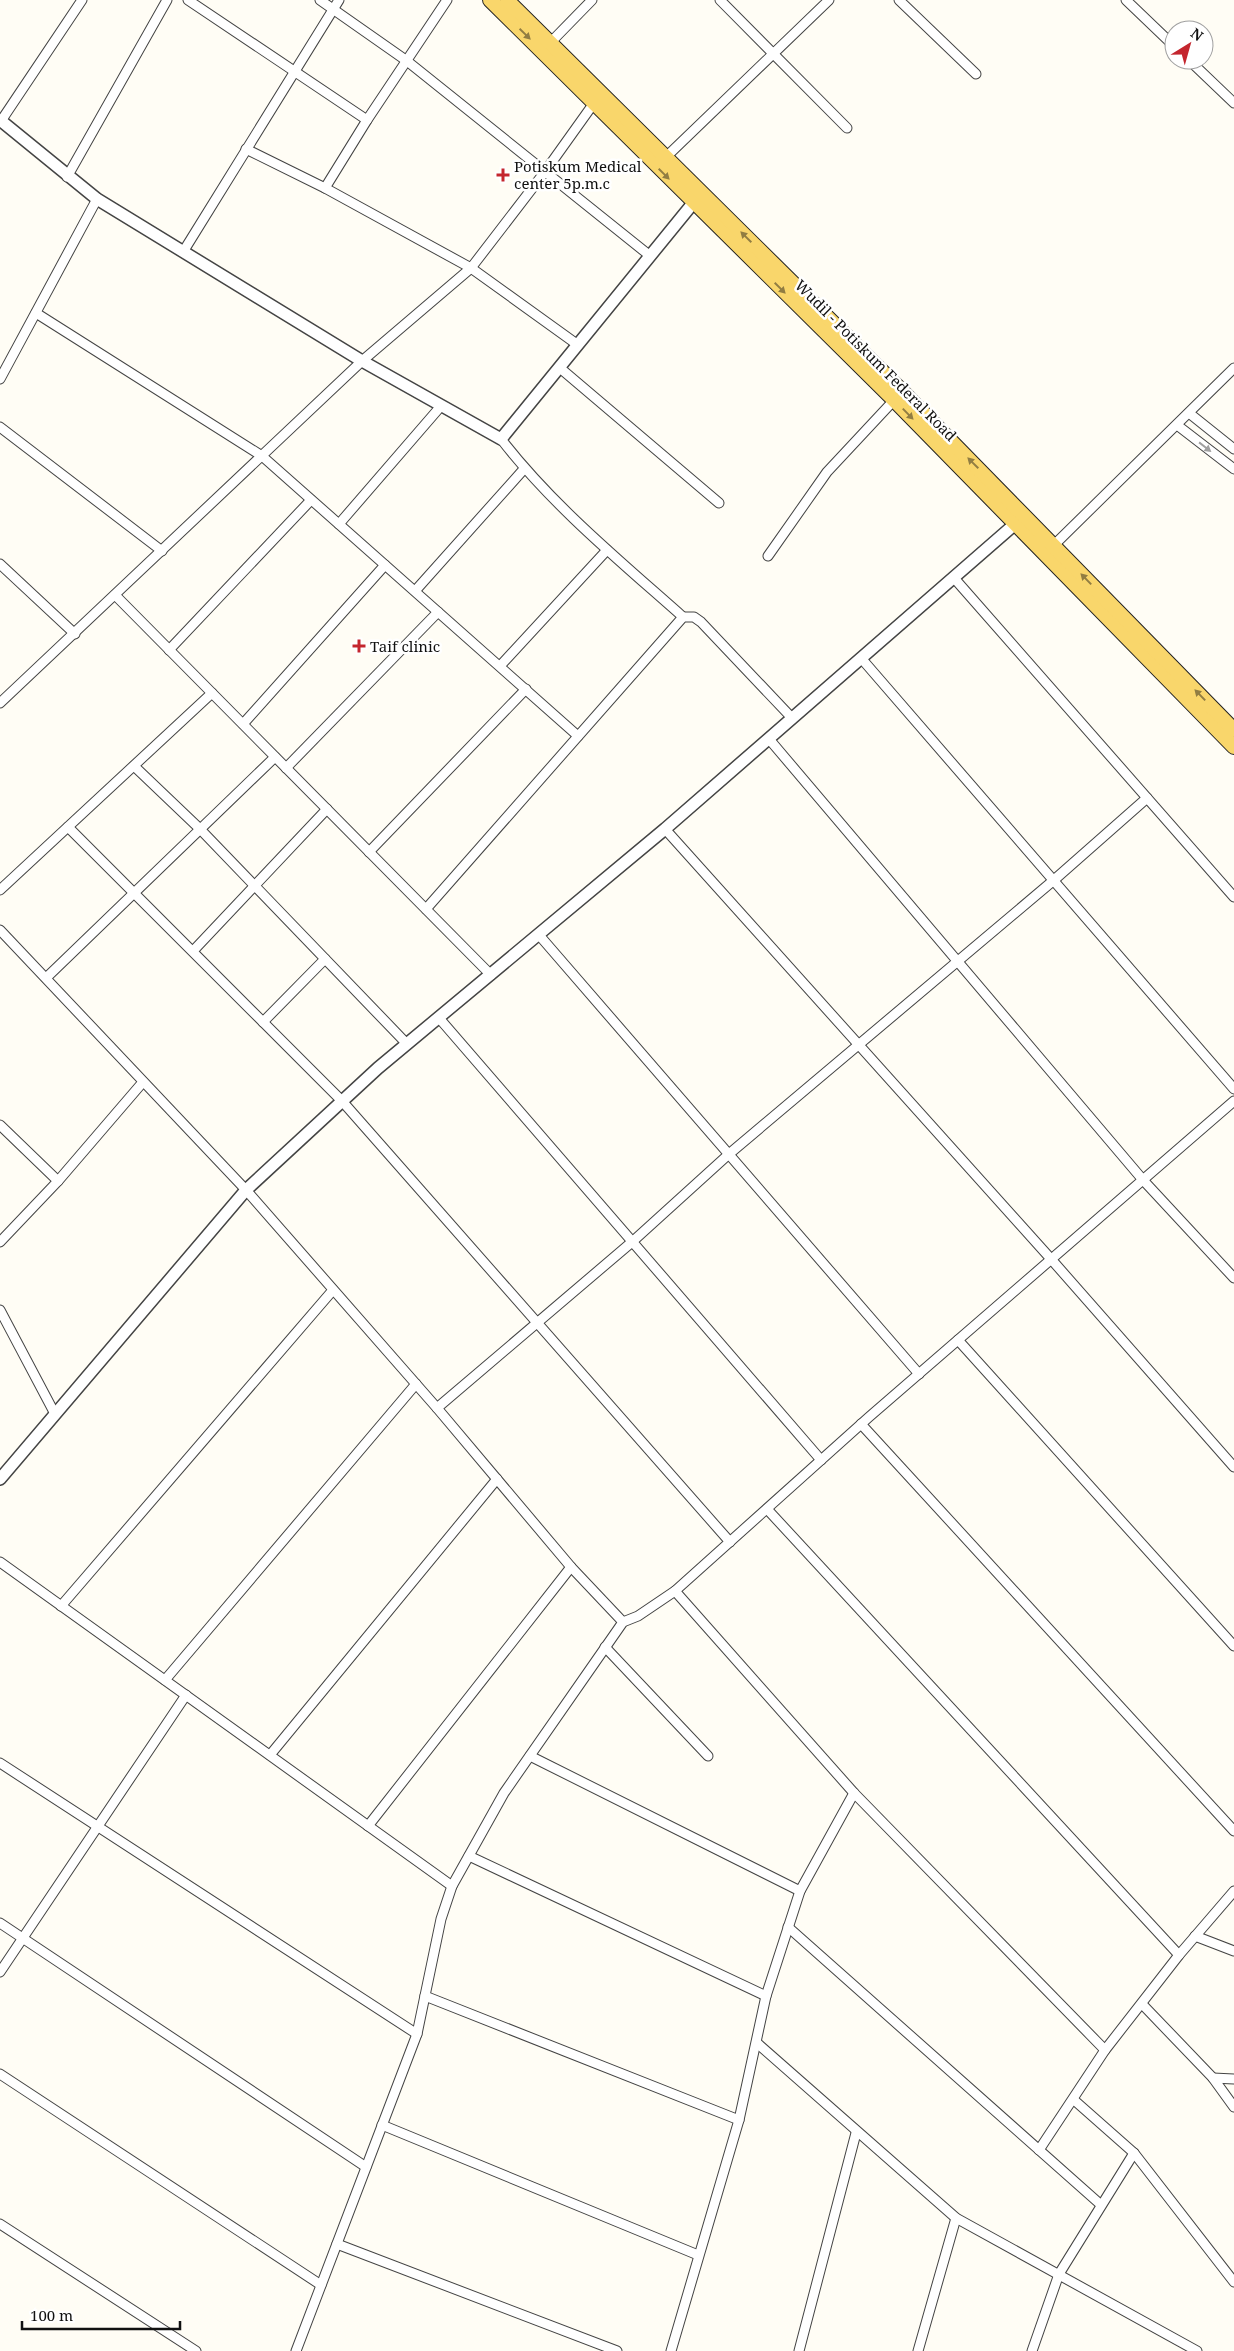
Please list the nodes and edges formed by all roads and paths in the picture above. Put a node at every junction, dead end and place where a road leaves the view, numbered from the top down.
1 (82, 0) edge
2 (167, 0) edge
3 (188, 0) edge
4 (320, 0) edge
5 (339, 0) edge
6 (447, 0) edge
7 (490, 0) edge
8 (507, 0) edge
9 (592, 0) edge
10 (720, 0) edge
11 (828, 0) edge
12 (899, 0) edge
13 (1126, 0) edge
14 (334, 9) junction
15 (1164, 36) edge
16 (550, 43) junction
17 (774, 53) junction
18 (407, 61) junction
19 (1199, 70) edge
20 (294, 72) junction
21 (976, 74) dead end
22 (594, 103) junction
23 (1234, 103) edge
24 (0, 120) edge
25 (366, 120) junction
26 (847, 128) dead end
27 (246, 149) junction
28 (666, 157) junction
29 (544, 173) junction
30 (67, 177) junction
31 (325, 188) junction
32 (97, 199) junction
33 (694, 202) junction
34 (183, 252) junction
35 (649, 255) junction
36 (471, 268) junction
37 (36, 313) junction
38 (578, 345) junction
39 (362, 362) junction
40 (560, 368) junction
41 (1234, 368) edge
42 (0, 379) edge
43 (898, 396) junction
44 (441, 406) junction
45 (1189, 412) junction
46 (1177, 425) junction
47 (0, 427) edge
48 (501, 439) junction
49 (1234, 448) edge
50 (262, 456) junction
51 (524, 469) junction
52 (1234, 470) edge
53 (311, 500) junction
54 (719, 503) dead end
55 (338, 524) junction
56 (1015, 524) junction
57 (607, 550) junction
58 (1049, 550) junction
59 (162, 551) junction
60 (768, 556) dead end
61 (0, 564) edge
62 (385, 565) junction
63 (954, 578) junction
64 (415, 591) junction
65 (116, 596) junction
66 (438, 612) junction
67 (683, 617) junction
68 (75, 634) junction
69 (169, 650) junction
70 (861, 658) junction
71 (500, 666) junction
72 (526, 690) junction
73 (212, 693) junction
74 (0, 703) edge
75 (792, 718) junction
76 (243, 724) junction
77 (1234, 730) edge
78 (578, 736) junction
79 (769, 739) junction
80 (1234, 748) edge
81 (275, 757) junction
82 (134, 766) junction
83 (286, 768) junction
84 (1147, 798) junction
85 (327, 809) junction
86 (68, 827) junction
87 (200, 829) junction
88 (665, 829) junction
89 (369, 852) junction
90 (1054, 880) junction
91 (255, 887) junction
92 (0, 890) edge
93 (136, 892) junction
94 (1234, 897) edge
95 (426, 909) junction
96 (0, 930) edge
97 (539, 935) junction
98 (193, 951) junction
99 (325, 959) junction
100 (958, 961) junction
101 (490, 975) junction
102 (46, 978) junction
103 (438, 1018) junction
104 (263, 1022) junction
105 (407, 1044) junction
106 (858, 1044) junction
107 (143, 1082) junction
108 (1234, 1088) edge
109 (1234, 1101) edge
110 (342, 1102) junction
111 (0, 1125) edge
112 (729, 1154) junction
113 (1143, 1180) junction
114 (58, 1181) junction
115 (246, 1190) junction
116 (0, 1242) edge
117 (632, 1242) junction
118 (1051, 1259) junction
119 (1234, 1278) edge
120 (333, 1290) junction
121 (0, 1310) edge
122 (537, 1323) junction
123 (958, 1340) junction
124 (919, 1374) junction
125 (416, 1384) junction
126 (437, 1408) junction
127 (55, 1414) junction
128 (861, 1424) junction
129 (821, 1460) junction
130 (1234, 1467) edge
131 (0, 1479) edge
132 (497, 1479) junction
133 (767, 1509) junction
134 (730, 1542) junction
135 (0, 1562) edge
136 (571, 1567) junction
137 (675, 1591) junction
138 (61, 1606) junction
139 (623, 1622) junction
140 (1234, 1646) edge
141 (605, 1647) junction
142 (165, 1680) junction
143 (186, 1695) junction
144 (270, 1756) junction
145 (530, 1756) junction
146 (708, 1756) dead end
147 (0, 1764) edge
148 (854, 1793) junction
149 (96, 1826) junction
150 (368, 1826) junction
151 (1234, 1831) edge
152 (469, 1856) junction
153 (452, 1886) junction
154 (1234, 1891) edge
155 (800, 1892) junction
156 (0, 1923) edge
157 (788, 1928) junction
158 (1195, 1936) junction
159 (23, 1938) junction
160 (1234, 1951) edge
161 (1180, 1955) junction
162 (0, 1972) edge
163 (425, 1996) junction
164 (766, 1996) junction
165 (1142, 2004) junction
166 (417, 2034) junction
167 (757, 2043) junction
168 (1106, 2050) junction
169 (0, 2074) edge
170 (1213, 2078) junction
171 (1234, 2079) edge
172 (1074, 2100) junction
173 (1234, 2107) edge
174 (739, 2120) junction
175 (382, 2125) junction
176 (856, 2133) junction
177 (1039, 2150) junction
178 (1134, 2153) junction
179 (366, 2167) junction
180 (1100, 2204) junction
181 (956, 2218) junction
182 (0, 2224) edge
183 (337, 2244) junction
184 (698, 2255) junction
185 (1059, 2274) junction
186 (1234, 2282) edge
187 (321, 2285) junction
188 (196, 2351) edge
189 (296, 2351) edge
190 (617, 2351) edge
191 (671, 2351) edge
192 (799, 2351) edge
193 (918, 2351) edge
194 (1032, 2351) edge
195 (1197, 2351) edge

1 - 24 street
2 - 30 street
3 - 20 street
4 - 14 street
5 - 14 street
6 - 18 street
7 -> 22 main road, Wudil - Potiskum Federal Road
8 - 16 main road, Wudil - Potiskum Federal Road
9 - 16 street
10 - 17 street
11 - 17 street
12 - 21 street
13 - 15 street
14 - 18 street
14 - 20 street
16 - 28 main road, Wudil - Potiskum Federal Road
17 - 26 street
17 - 28 street
18 - 25 street
18 - 29 street
19 - 23 street
20 - 25 street
20 - 27 street
22 - 29 street
22 -> 33 main road, Wudil - Potiskum Federal Road
24 - 30 street
25 - 31 street
27 - 31 street
27 - 34 street
43 -> 28 main road, Wudil - Potiskum Federal Road
29 - 35 street
29 - 36 street
30 - 32 street
31 - 36 street
32 - 34 street
32 - 37 street
33 - 35 street
33 -> 43 main road, Wudil - Potiskum Federal Road
34 - 39 street
35 - 38 street
36 - 38 street
36 - 39 street
37 - 42 street
37 - 50 street
38 - 40 street
39 - 44 street
39 - 50 street
40 - 48 street
40 - 54 street
41 - 45 street
43 -> 56 main road, Wudil - Potiskum Federal Road
58 -> 43 main road, Wudil - Potiskum Federal Road
43 - 60 street
44 - 48 street
44 - 55 street
45 - 46 street
45 - 49 street
46 -> 52 street
46 - 58 street
47 - 59 street
48 - 51 street
50 - 53 street
50 - 59 street
51 - 57 street
51 - 64 street
53 - 55 street
53 - 69 street
55 - 62 street
56 - 58 main road, Wudil - Potiskum Federal Road
56 - 63 street
57 - 67 street
57 - 71 street
77 -> 58 main road, Wudil - Potiskum Federal Road
58 - 80 main road, Wudil - Potiskum Federal Road
59 - 65 street
61 - 68 street
62 - 64 street
62 - 76 street
63 - 70 street
63 - 84 street
64 - 66 street
65 - 68 street
65 - 69 street
66 - 71 street
66 - 83 street
67 - 75 street
67 - 78 street
68 - 74 street
69 - 73 street
70 - 75 street
70 - 90 street
71 - 72 street
72 - 78 street
72 - 89 street
73 - 76 street
73 - 82 street
75 - 79 street
76 - 81 street
78 - 95 street
79 - 88 street
79 - 100 street
81 - 83 street
81 - 87 street
82 - 86 street
82 - 87 street
83 - 85 street
84 - 90 street
84 - 94 street
85 - 89 street
85 - 91 street
86 - 92 street
86 - 93 street
87 - 91 street
87 - 93 street
88 - 97 street
88 - 106 street
89 - 95 street
90 - 100 street
90 - 108 street
91 - 98 street
91 - 99 street
93 - 98 street
93 - 102 street
95 - 101 street
96 - 102 street
97 - 101 street
97 - 112 street
98 - 104 street
99 - 104 street
99 - 105 street
100 - 106 street
100 - 113 street
101 - 103 street
102 - 107 street
103 - 105 street
103 - 117 street
104 - 110 street
105 - 110 street
106 - 112 street
106 - 118 street
107 - 114 street
107 - 115 street
109 - 113 street
110 - 115 street
110 - 122 street
111 - 114 street
112 - 117 street
112 - 124 street
113 - 118 street
113 - 119 street
114 - 116 street
115 - 120 street
115 - 127 street
117 - 122 street
117 - 129 street
118 - 123 street
118 - 130 street
120 - 125 street
120 - 138 street
121 - 127 street
122 - 126 street
122 - 134 street
123 - 124 street
123 - 140 street
124 - 128 street
125 - 126 street
125 - 142 street
126 - 132 street
127 - 131 street
128 - 129 street
128 - 151 street
129 - 133 street
132 - 136 street
132 - 144 street
133 - 134 street
133 - 161 street
134 - 137 street
135 - 138 street
136 - 139 street
136 - 150 street
137 - 139 street
137 - 148 street
138 - 142 street
139 - 141 street
141 - 145 street
141 - 146 street
142 - 143 street
143 - 144 street
143 - 149 street
144 - 150 street
145 - 152 street
145 - 155 street
147 - 149 street
148 - 155 street
148 - 168 street
149 - 159 street
149 - 166 street
150 - 153 street
152 - 153 street
152 - 164 street
153 - 163 street
154 - 158 street
155 - 157 street
156 - 159 street
157 - 164 street
157 - 177 street
158 - 160 street
158 - 161 street
159 - 162 street
159 - 179 street
161 - 165 street
163 - 166 street
163 - 174 street
164 - 167 street
165 - 168 street
165 - 170 street
166 - 175 street
167 - 174 street
167 - 176 street
168 - 172 street
169 - 187 street
170 - 171 street
170 - 173 street
172 - 177 street
172 - 178 street
174 - 184 street
175 - 179 street
175 - 184 street
176 - 181 street
176 - 192 street
177 - 180 street
178 - 180 street
178 - 186 street
179 - 183 street
180 - 185 street
181 - 185 street
181 - 193 street
182 - 188 street
183 - 187 street
183 - 190 street
184 - 191 street
185 - 194 street
185 - 195 street
187 - 189 street

